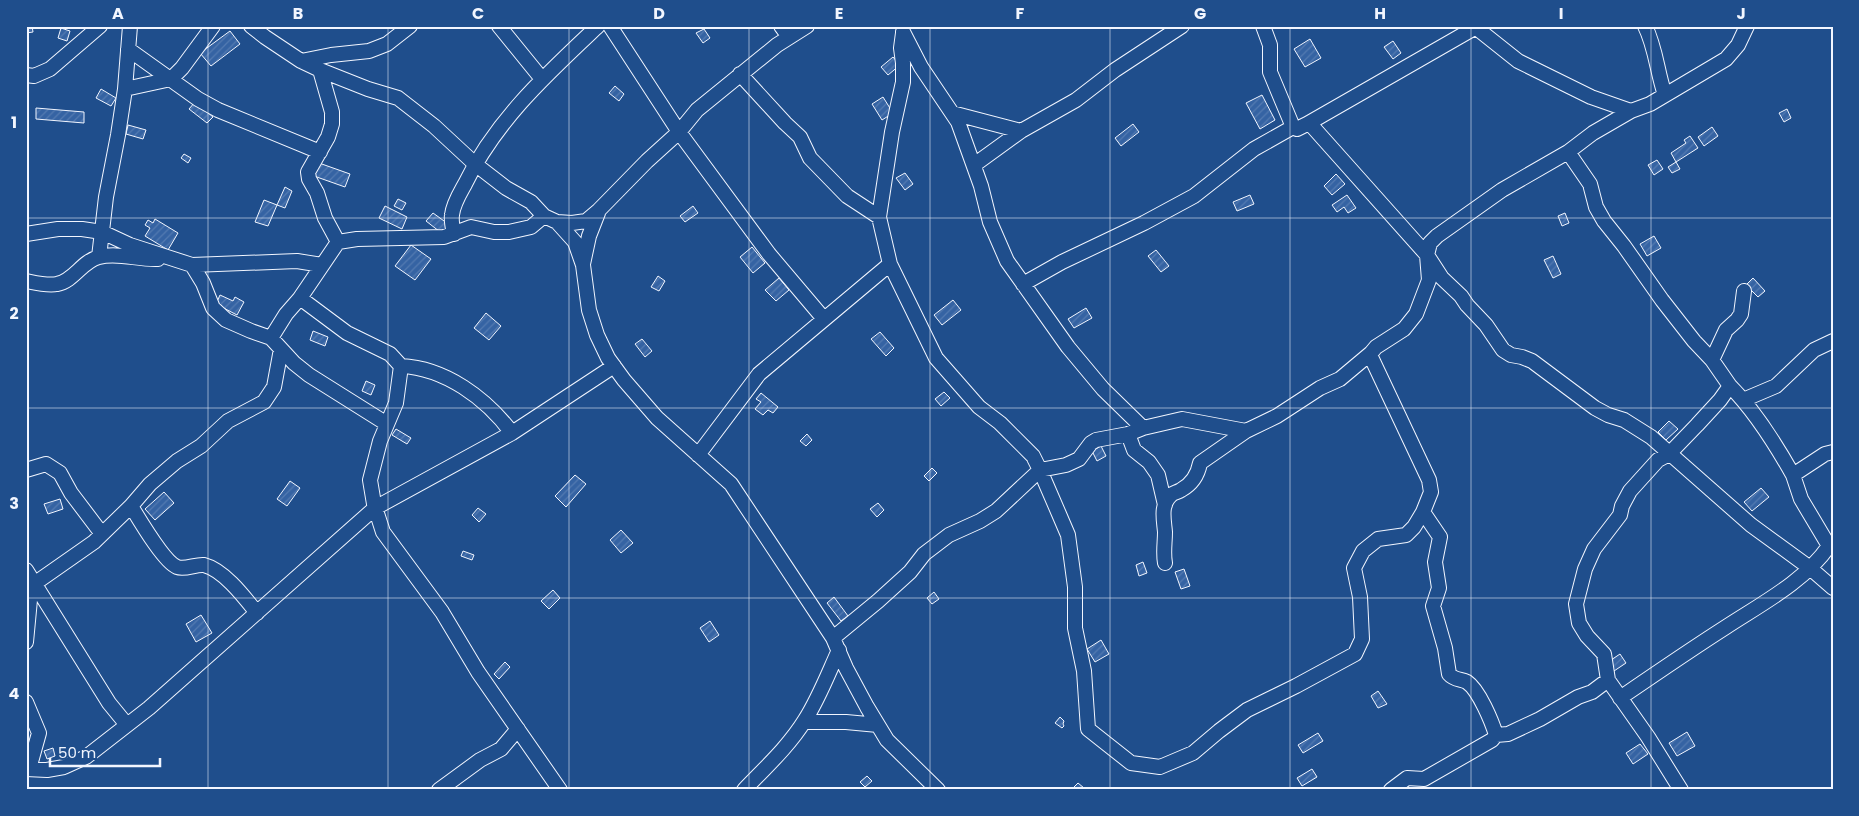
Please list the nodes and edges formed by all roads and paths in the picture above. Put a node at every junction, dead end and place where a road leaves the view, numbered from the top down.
1 (100, 26) edge
2 (130, 26) edge
3 (213, 26) edge
4 (251, 26) edge
5 (410, 26) edge
6 (499, 26) edge
7 (598, 26) edge
8 (610, 26) edge
9 (807, 26) edge
10 (1263, 26) edge
11 (1645, 26) edge
12 (1747, 26) edge
13 (1476, 27) edge
14 (1178, 28) edge
15 (903, 30) edge
16 (785, 32) edge
17 (128, 49) junction
18 (301, 61) junction
19 (320, 70) junction
20 (740, 74) junction
21 (26, 76) edge
22 (542, 78) junction
23 (171, 79) junction
24 (125, 89) junction
25 (1665, 95) junction
26 (1631, 111) junction
27 (952, 113) junction
28 (1307, 124) junction
29 (1293, 127) junction
30 (1021, 131) junction
31 (679, 132) junction
32 (320, 152) junction
33 (1568, 152) junction
34 (475, 164) junction
35 (974, 165) junction
36 (598, 210) junction
37 (880, 217) junction
38 (551, 219) junction
39 (102, 232) junction
40 (26, 234) edge
41 (454, 234) junction
42 (338, 242) junction
43 (1427, 255) junction
44 (99, 257) junction
45 (168, 258) junction
46 (890, 264) junction
47 (192, 265) junction
48 (322, 265) junction
49 (583, 265) junction
50 (26, 281) edge
51 (1023, 284) junction
52 (1744, 292) dead end
53 (300, 298) junction
54 (824, 319) junction
55 (271, 338) junction
56 (1833, 341) edge
57 (281, 349) junction
58 (1371, 353) junction
59 (1712, 360) junction
60 (401, 366) junction
61 (614, 366) junction
62 (1730, 386) junction
63 (1744, 400) junction
64 (387, 424) junction
65 (1142, 428) junction
66 (1246, 431) junction
67 (512, 433) junction
68 (1128, 434) junction
69 (1833, 452) edge
70 (1669, 454) junction
71 (698, 455) junction
72 (26, 470) edge
73 (1040, 470) junction
74 (1793, 475) junction
75 (1165, 504) junction
76 (132, 506) junction
77 (375, 508) junction
78 (1424, 512) junction
79 (102, 534) junction
80 (1831, 545) edge
81 (1166, 563) dead end
82 (1810, 568) junction
83 (26, 570) edge
84 (34, 584) junction
85 (1833, 588) edge
86 (258, 614) junction
87 (26, 642) edge
88 (836, 644) junction
89 (1608, 680) junction
90 (1620, 698) junction
91 (26, 702) edge
92 (804, 722) junction
93 (127, 725) junction
94 (878, 725) junction
95 (518, 729) junction
96 (1496, 735) junction
97 (28, 769) edge
98 (439, 790) edge
99 (560, 790) edge
100 (744, 790) edge
101 (938, 790) edge
102 (1392, 790) edge
103 (1681, 790) edge

1 - 21 street
2 - 17 street
3 - 23 street
4 - 18 street
5 - 18 street
6 - 22 street
7 - 22 street
8 - 31 street
9 - 16 street
10 - 29 street
11 - 25 street
12 - 25 street
13 - 26 street
13 - 28 street
14 - 30 street
15 - 27 street
15 - 37 street
16 - 20 street
17 - 23 street
17 - 24 street
18 - 19 street
19 - 32 street
19 - 34 street
20 - 31 street
20 - 37 street
22 - 34 street
23 - 24 street
23 - 32 street
24 - 39 street
25 - 26 street
26 - 33 street
27 - 30 street
27 - 35 street
28 - 29 street
28 - 43 street
29 - 51 street
30 - 35 street
31 - 36 street
31 - 54 street
32 - 42 street
33 - 43 street
33 - 59 street
34 - 38 street
34 - 41 street
35 - 51 street
36 - 38 street
36 - 49 street
37 - 46 street
38 - 41 street
38 - 49 street
39 - 40 street
39 - 44 street
39 - 45 street
41 - 42 street
42 - 48 street
43 - 58 street
43 - 70 street
44 - 45 street
44 - 50 street
45 - 47 street
46 - 54 street
46 - 73 street
47 - 48 street
47 - 55 street
48 - 53 street
49 - 61 street
51 - 65 street
52 - 59 street
53 - 55 street
53 - 60 street
54 - 71 street
55 - 57 street
56 - 63 street
57 - 64 street
57 - 76 street
58 - 66 street
58 - 78 street
59 - 62 street
60 - 64 street
60 - 67 street
61 - 67 street
61 - 71 street
62 - 63 street
62 - 70 street
63 - 74 street
64 - 77 street
65 - 66 street
65 - 68 street
66 - 75 street
67 - 77 street
68 - 73 street
68 - 75 street
69 - 74 street
70 - 82 street
70 - 89 street
71 - 88 street
72 - 79 street
73 - 78 street
73 - 88 street
74 - 80 street
75 - 81 street
76 - 79 street
76 - 86 street
77 - 86 street
77 - 95 street
78 - 96 street
79 - 84 street
80 - 82 street
82 - 85 street
82 - 90 street
83 - 84 street
84 - 87 street
84 - 93 street
86 - 93 street
88 - 92 street
88 - 94 street
89 - 90 street
89 - 96 street
90 - 103 street
91 - 97 street
92 - 94 street
92 - 100 street
93 - 97 street
94 - 101 street
95 - 98 street
95 - 99 street
96 - 102 street

